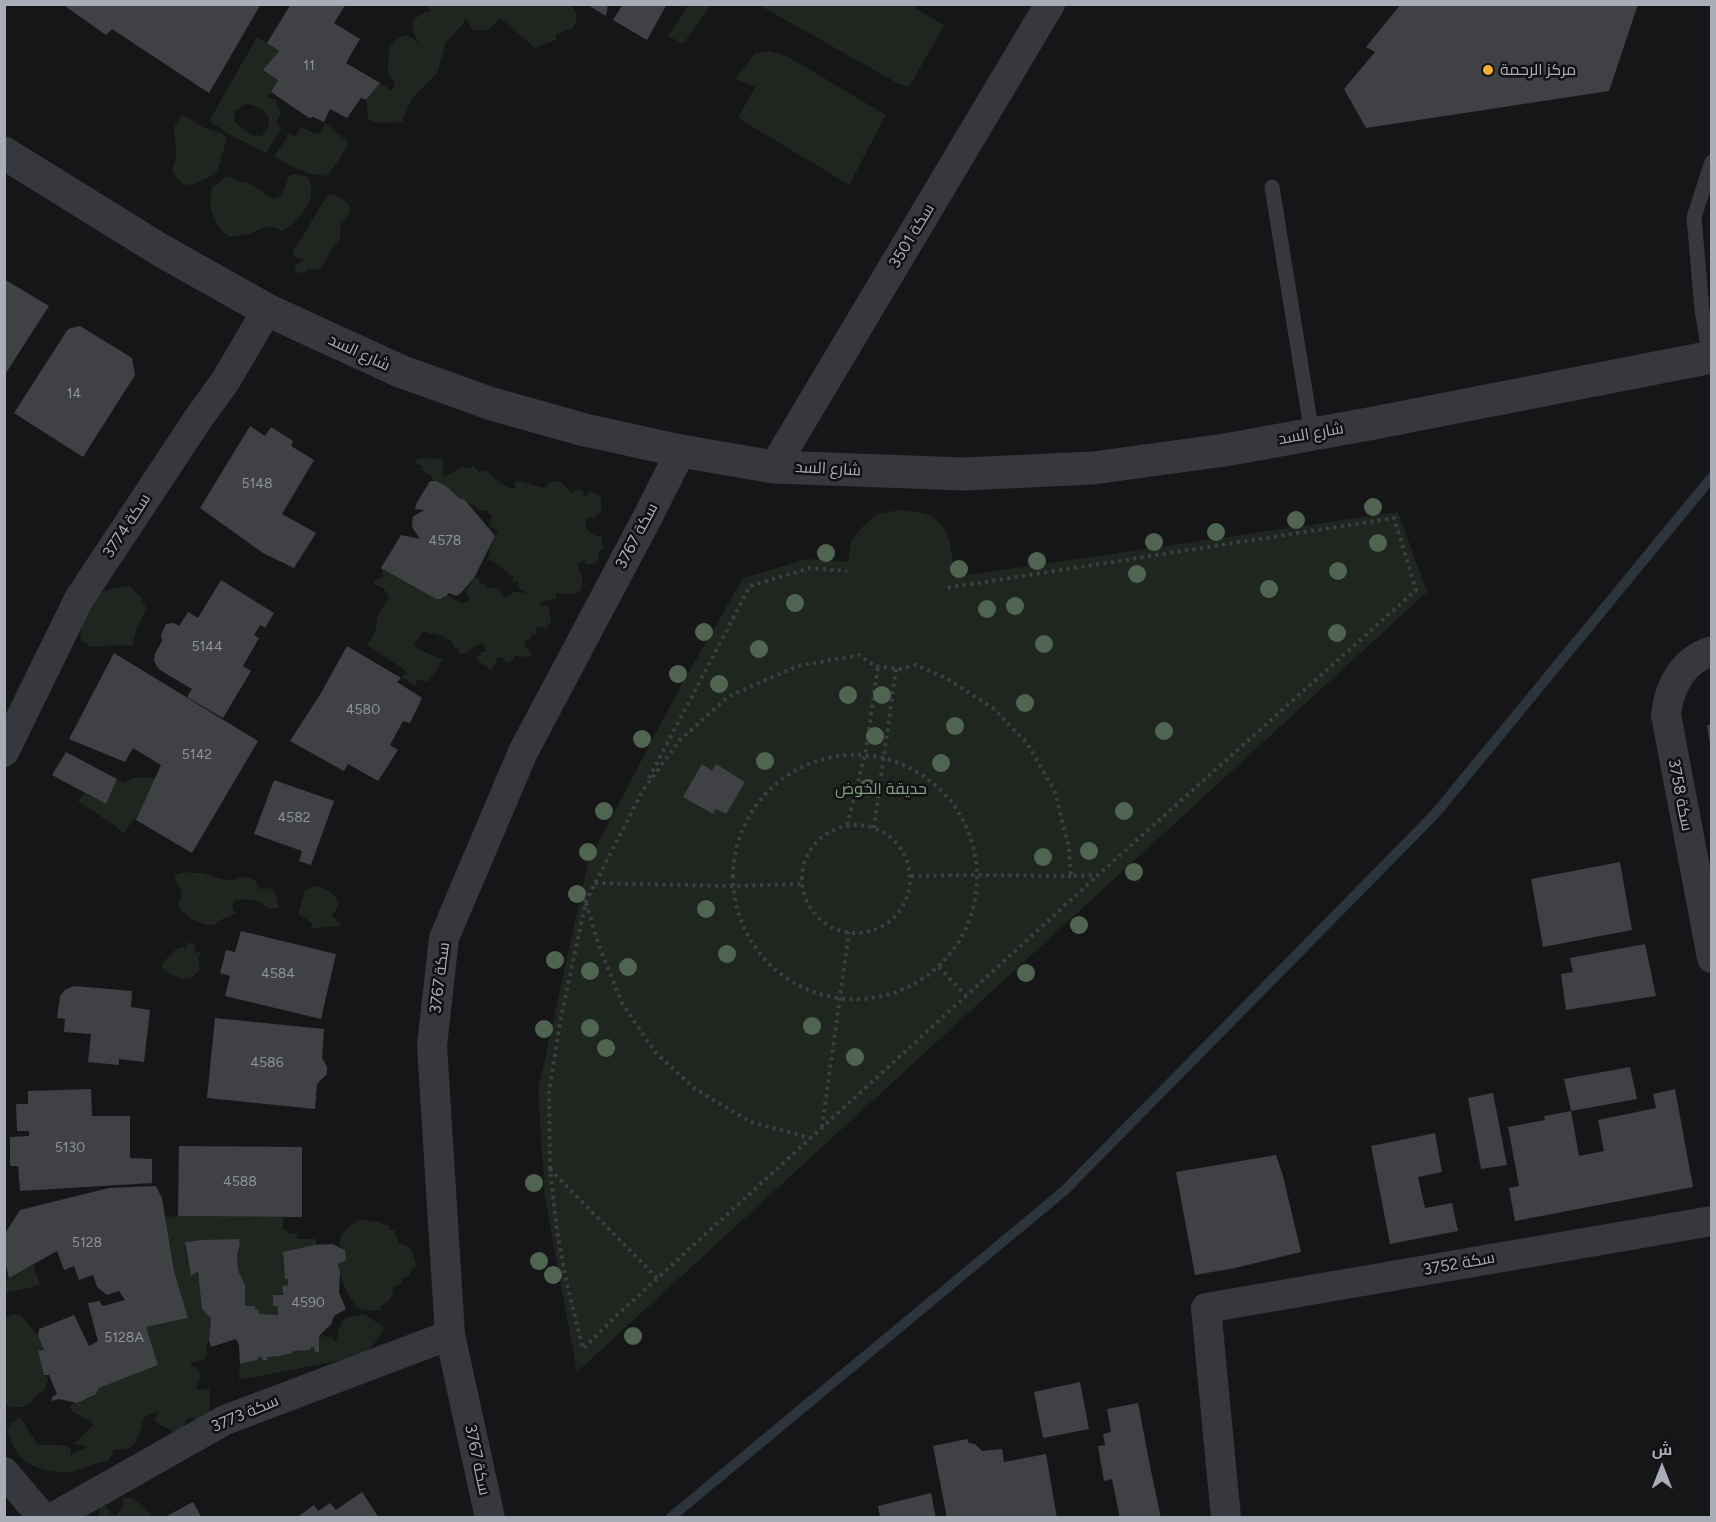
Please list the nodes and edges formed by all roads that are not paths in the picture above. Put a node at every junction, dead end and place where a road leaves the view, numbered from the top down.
1 (1050, 4) edge
2 (4, 153) edge
3 (1712, 162) edge
4 (1272, 187) dead end
5 (267, 310) junction
6 (1711, 357) edge
7 (1312, 434) junction
8 (681, 452) junction
9 (774, 466) junction
10 (1712, 651) edge
11 (4, 752) edge
12 (1711, 956) edge
13 (1712, 1221) edge
14 (450, 1335) junction
15 (4, 1472) edge
16 (43, 1518) edge
17 (52, 1518) edge
18 (490, 1518) edge
19 (1226, 1518) edge

1 - 9 street, سكة 3501
2 - 5 street, شارع السد
3 - 6 lane
4 - 7 lane
5 - 8 street, شارع السد
5 - 11 street, سكة 3774
6 - 7 street, شارع السد
7 - 9 street, شارع السد
8 - 9 street, شارع السد
8 - 14 street, سكة 3767
10 - 12 street, سكة 3758
13 - 19 street, سكة 3752
14 - 17 street, سكة 3773
14 - 18 street, سكة 3767
15 - 16 street

